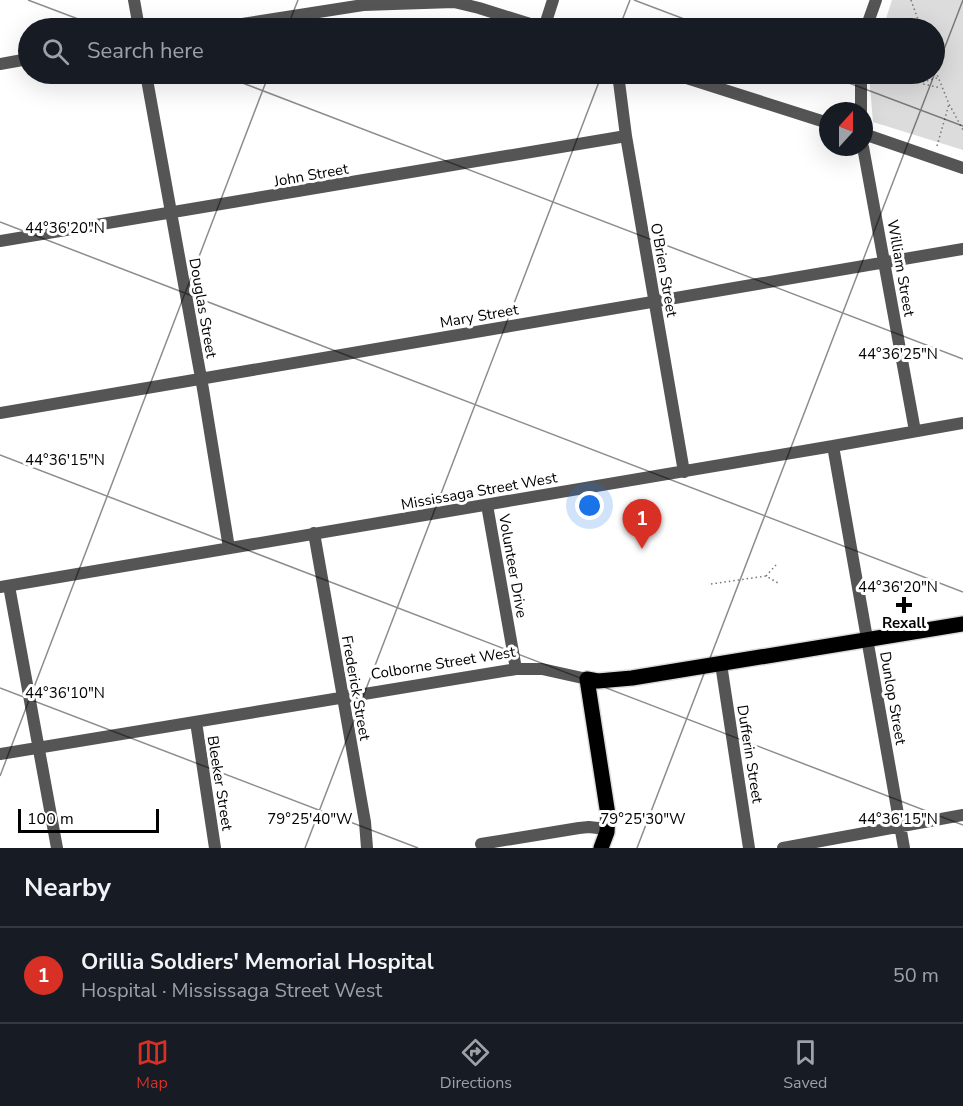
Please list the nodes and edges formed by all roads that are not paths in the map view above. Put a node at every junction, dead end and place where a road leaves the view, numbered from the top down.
1 (134, 0) edge
2 (553, 0) edge
3 (876, 0) edge
4 (363, 2) edge
5 (137, 18) edge
6 (273, 18) edge
7 (512, 18) edge
8 (547, 18) edge
9 (870, 18) edge
10 (18, 61) edge
11 (0, 64) edge
12 (148, 84) edge
13 (619, 84) edge
14 (705, 84) edge
15 (861, 84) edge
16 (861, 102) edge
17 (819, 120) edge
18 (626, 136) junction
19 (873, 137) edge
20 (865, 156) edge
21 (963, 168) edge
22 (171, 214) junction
23 (0, 241) edge
24 (963, 249) edge
25 (885, 262) junction
26 (653, 301) junction
27 (201, 379) junction
28 (0, 413) edge
29 (963, 423) edge
30 (915, 431) junction
31 (833, 446) junction
32 (684, 472) junction
33 (487, 505) junction
34 (314, 533) junction
35 (229, 548) junction
36 (4, 586) edge
37 (963, 624) edge
38 (867, 640) junction
39 (721, 664) junction
40 (516, 669) junction
41 (587, 679) junction
42 (342, 697) junction
43 (196, 722) junction
44 (40, 748) junction
45 (0, 754) edge
46 (963, 815) edge
47 (900, 826) junction
48 (607, 829) junction
49 (481, 844) dead end
50 (57, 848) edge
51 (215, 848) edge
52 (367, 848) edge
53 (602, 848) edge
54 (749, 848) edge
55 (783, 848) edge
56 (904, 848) edge

1 - 5 street
2 - 8 street
3 - 9 street
4 - 6 street
4 - 7 street
10 - 11 street
12 - 22 street, Douglas Street
13 - 18 street, O'Brien Street
14 - 17 street
15 - 16 street
18 - 22 street, John Street
18 - 26 street, O'Brien Street
19 - 21 street
20 - 25 street, William Street
22 - 23 street, John Street
22 - 27 street, Douglas Street
24 - 25 street, Mary Street
25 - 26 street, Mary Street
25 - 30 street, William Street
26 - 27 street, Mary Street
26 - 32 street, O'Brien Street
27 - 28 street, Mary Street
27 - 35 street, Douglas Street
29 - 30 street, Mississaga Street West
30 - 31 street, Mississaga Street West
31 - 32 street, Mississaga Street West
31 - 38 street, Dunlop Street
32 - 33 street, Mississaga Street West
33 - 34 street, Mississaga Street West
33 - 40 street, Volunteer Drive
34 - 35 street, Mississaga Street West
34 - 42 street, Frederick Street
35 - 36 street, Mississaga Street West
36 - 44 street
37 - 38 main road, Colborne Street West
38 - 39 main road, Colborne Street West
38 - 47 street, Dunlop Street
39 - 41 main road, Colborne Street West
39 - 54 street, Dufferin Street
40 - 41 street, Colborne Street West
40 - 42 street, Colborne Street West
41 - 48 main road
42 - 43 street, Colborne Street West
42 - 52 street, Frederick Street
43 - 44 street, Colborne Street West
43 - 51 street, Bleeker Street
44 - 45 street, Colborne Street West
44 - 50 street
46 - 47 street
47 - 55 street
47 - 56 street, Dunlop Street
48 - 49 street
48 - 53 main road

